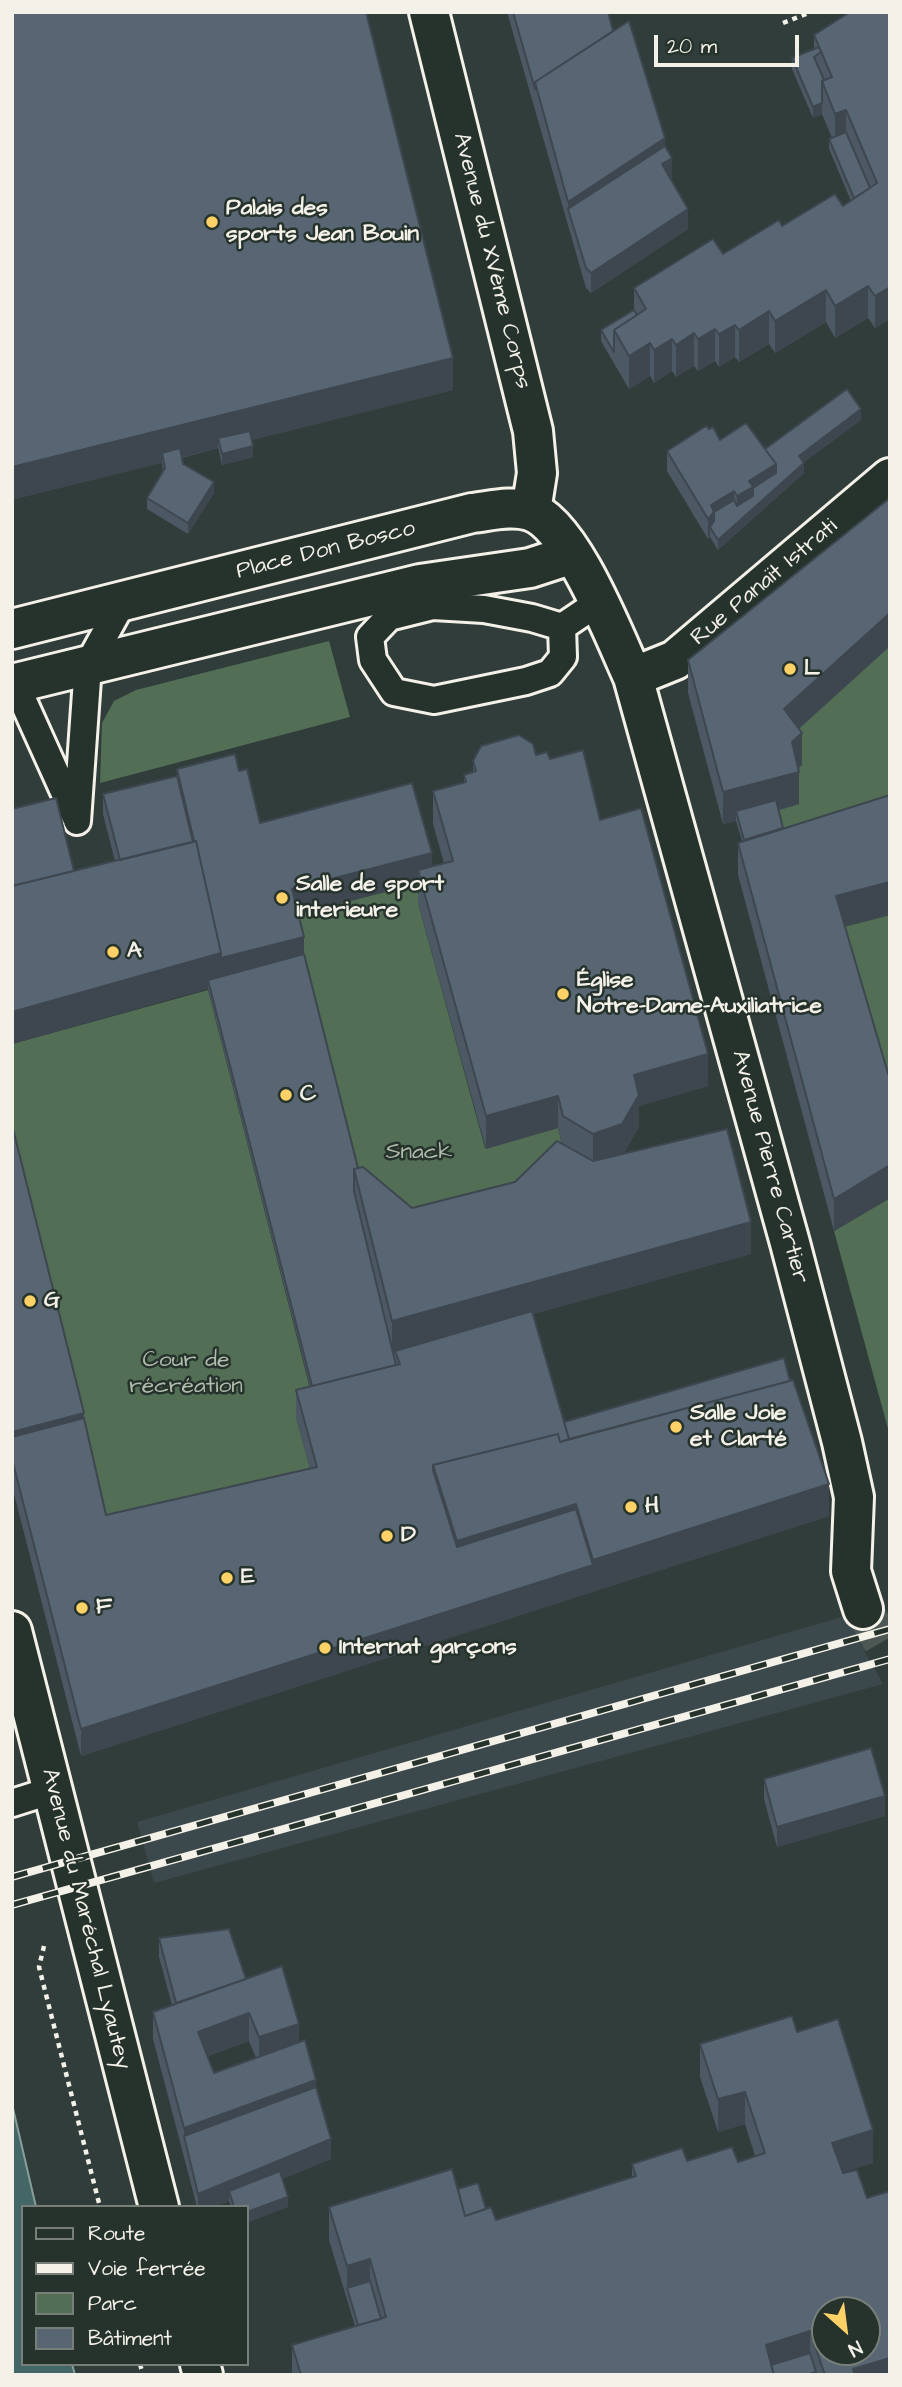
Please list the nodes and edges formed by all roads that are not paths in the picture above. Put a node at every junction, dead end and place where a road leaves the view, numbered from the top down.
1 (429, 12) edge
2 (890, 478) edge
3 (531, 511) junction
4 (573, 554) junction
5 (599, 602) junction
6 (122, 603) junction
7 (562, 627) junction
8 (12, 629) edge
9 (89, 665) junction
10 (633, 677) junction
11 (13, 683) edge
12 (863, 1609) tunnel mouth
13 (12, 1631) edge
14 (53, 1790) junction
15 (12, 1803) edge
16 (158, 2205) edge

1 - 3 street, Avenue du XVème Corps
2 - 10 street, Rue Panaït Istrati
3 - 4 street, Avenue Pierre Cartier
3 - 6 street, Place Don Bosco
4 - 5 street, Avenue Pierre Cartier
4 - 9 street
5 - 7 lane
5 - 10 street, Avenue Pierre Cartier
6 - 8 street, Place Don Bosco
6 - 9 lane
7 - 7 lane
9 - 11 street
9 - 11 lane
10 - 12 street, Avenue Pierre Cartier
13 - 14 street, Avenue du Maréchal Lyautey
14 - 15 lane
14 - 16 street, Avenue du Maréchal Lyautey

